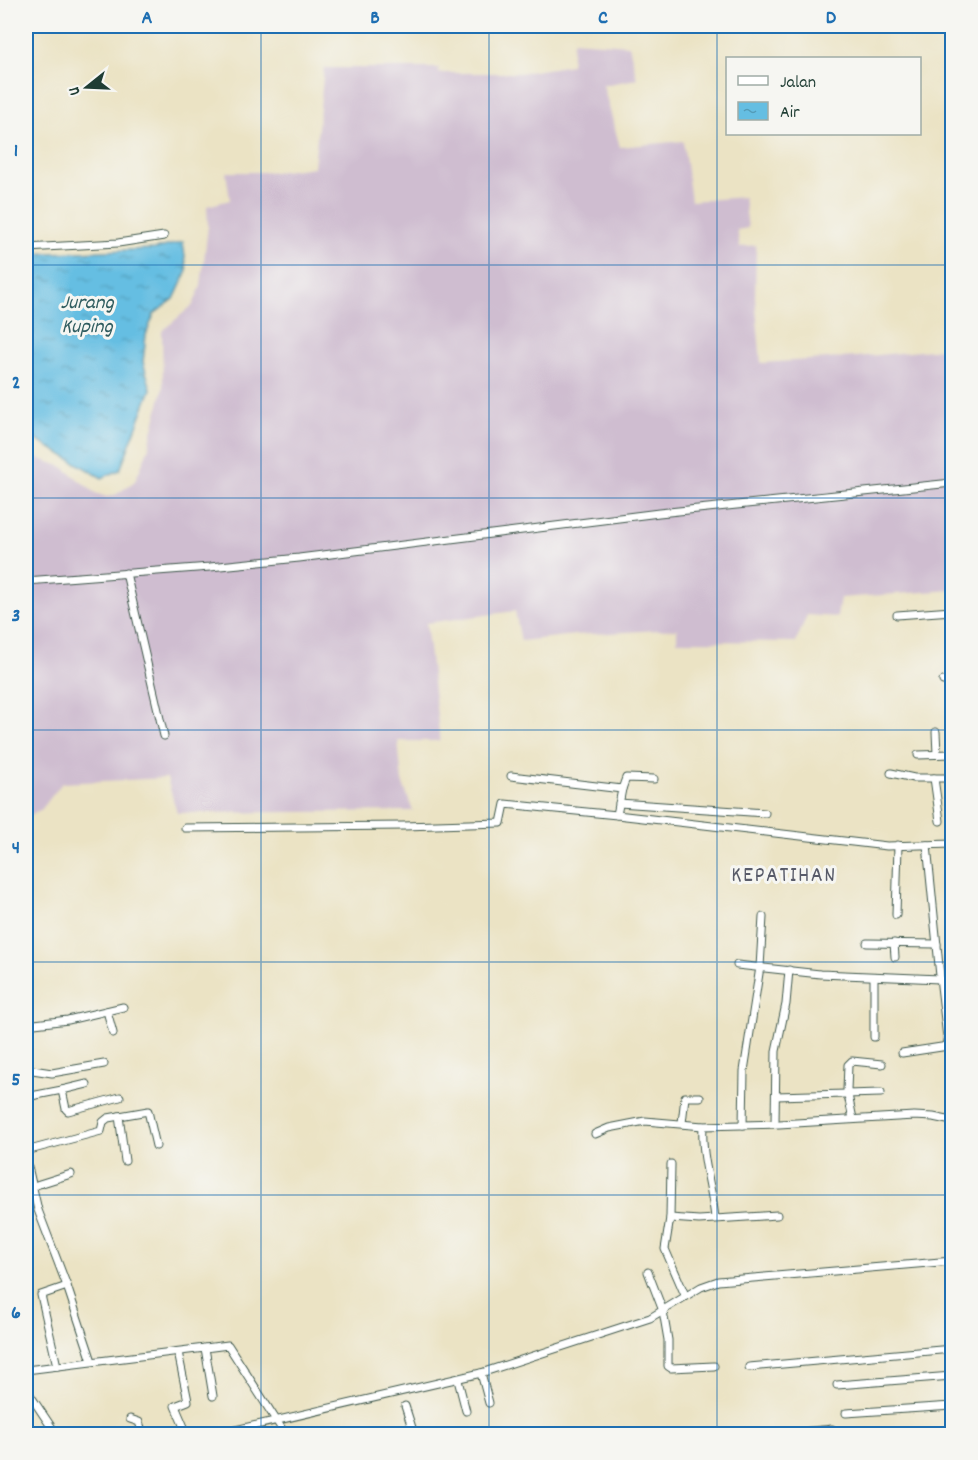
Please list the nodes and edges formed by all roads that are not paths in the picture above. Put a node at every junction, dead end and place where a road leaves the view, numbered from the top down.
1 (164, 236) dead end
2 (26, 248) edge
3 (952, 483) edge
4 (126, 573) junction
5 (26, 581) edge
6 (952, 610) edge
7 (897, 615) dead end
8 (944, 681) dead end
9 (952, 682) edge
10 (936, 732) dead end
11 (164, 736) dead end
12 (937, 754) junction
13 (952, 754) edge
14 (918, 755) dead end
15 (891, 773) dead end
16 (511, 776) dead end
17 (934, 778) junction
18 (952, 778) edge
19 (654, 779) dead end
20 (622, 789) junction
21 (619, 802) junction
22 (732, 812) junction
23 (765, 813) dead end
24 (617, 815) junction
25 (940, 821) dead end
26 (730, 826) junction
27 (185, 828) dead end
28 (952, 844) edge
29 (898, 845) junction
30 (927, 845) junction
31 (896, 915) dead end
32 (763, 917) dead end
33 (867, 943) dead end
34 (894, 943) junction
35 (937, 944) junction
36 (895, 957) dead end
37 (737, 965) dead end
38 (760, 967) junction
39 (789, 970) junction
40 (874, 977) junction
41 (940, 979) junction
42 (123, 1007) dead end
43 (107, 1011) junction
44 (26, 1025) edge
45 (113, 1033) dead end
46 (874, 1037) dead end
47 (948, 1046) junction
48 (902, 1053) dead end
49 (104, 1064) dead end
50 (882, 1064) dead end
51 (26, 1069) edge
52 (952, 1080) edge
53 (87, 1084) dead end
54 (62, 1090) junction
55 (881, 1093) dead end
56 (848, 1094) junction
57 (776, 1096) junction
58 (26, 1097) edge
59 (120, 1097) dead end
60 (700, 1097) dead end
61 (119, 1116) junction
62 (853, 1119) junction
63 (952, 1120) edge
64 (682, 1123) junction
65 (775, 1124) junction
66 (743, 1125) junction
67 (702, 1126) junction
68 (595, 1134) dead end
69 (156, 1146) dead end
70 (26, 1151) edge
71 (26, 1158) edge
72 (125, 1161) dead end
73 (671, 1164) dead end
74 (71, 1174) dead end
75 (33, 1186) junction
76 (777, 1215) dead end
77 (670, 1218) junction
78 (715, 1218) junction
79 (952, 1261) edge
80 (648, 1272) dead end
81 (67, 1286) junction
82 (685, 1295) junction
83 (663, 1311) junction
84 (205, 1348) junction
85 (952, 1349) edge
86 (178, 1352) junction
87 (92, 1361) junction
88 (57, 1366) junction
89 (714, 1366) dead end
90 (749, 1367) dead end
91 (26, 1370) edge
92 (481, 1373) junction
93 (952, 1376) edge
94 (458, 1380) junction
95 (837, 1385) dead end
96 (26, 1389) edge
97 (213, 1396) dead end
98 (489, 1403) dead end
99 (405, 1406) dead end
100 (952, 1406) edge
101 (466, 1411) dead end
102 (846, 1413) dead end
103 (130, 1419) dead end
104 (280, 1421) junction
105 (801, 1431) dead end
106 (811, 1433) edge
107 (56, 1434) edge
108 (143, 1434) edge
109 (187, 1434) edge
110 (218, 1434) edge
111 (285, 1434) edge
112 (414, 1434) edge
113 (679, 1434) edge
114 (684, 1434) edge
115 (838, 1434) edge

1 - 2 street
3 - 4 street
4 - 5 street
4 - 11 street
6 - 7 street
8 - 9 street
10 - 12 street
12 - 13 street
12 - 14 street
15 - 17 street
16 - 20 street
17 - 18 street
17 - 25 street
19 - 20 street
20 - 21 street
21 - 22 street
21 - 24 street
22 - 23 street
22 - 26 street
24 - 26 street
24 - 27 street
26 - 29 street
28 - 30 street
29 - 30 street
29 - 31 street
30 - 35 street
32 - 38 street
33 - 34 street
34 - 35 street
34 - 36 street
35 - 41 street
37 - 38 street
38 - 39 street
38 - 66 street
39 - 40 street
39 - 57 street
40 - 41 street
40 - 46 street
41 - 47 street
42 - 43 street
43 - 44 street
43 - 45 street
47 - 48 street
47 - 52 street
49 - 51 street
50 - 56 street
53 - 54 street
54 - 58 street
54 - 59 street
55 - 56 street
56 - 57 street
56 - 62 street
57 - 65 street
60 - 64 street
61 - 69 street
61 - 70 street
61 - 72 street
62 - 63 street
62 - 65 street
64 - 67 street
64 - 68 street
65 - 66 street
66 - 67 street
67 - 78 street
71 - 75 street
73 - 77 street
74 - 75 street
75 - 81 street
76 - 78 street
77 - 78 street
77 - 82 street
79 - 82 street
80 - 83 street
81 - 87 street
81 - 88 street
82 - 83 street
83 - 89 street
83 - 92 street
84 - 86 street
84 - 97 street
84 - 104 street
85 - 90 street
86 - 87 street
86 - 109 street
87 - 88 street
88 - 91 street
92 - 94 street
92 - 98 street
93 - 95 street
94 - 101 street
94 - 104 street
96 - 107 street
99 - 112 street
100 - 102 street
103 - 108 street
104 - 110 street
104 - 111 street
105 - 106 street
106 - 115 street
113 - 114 street

